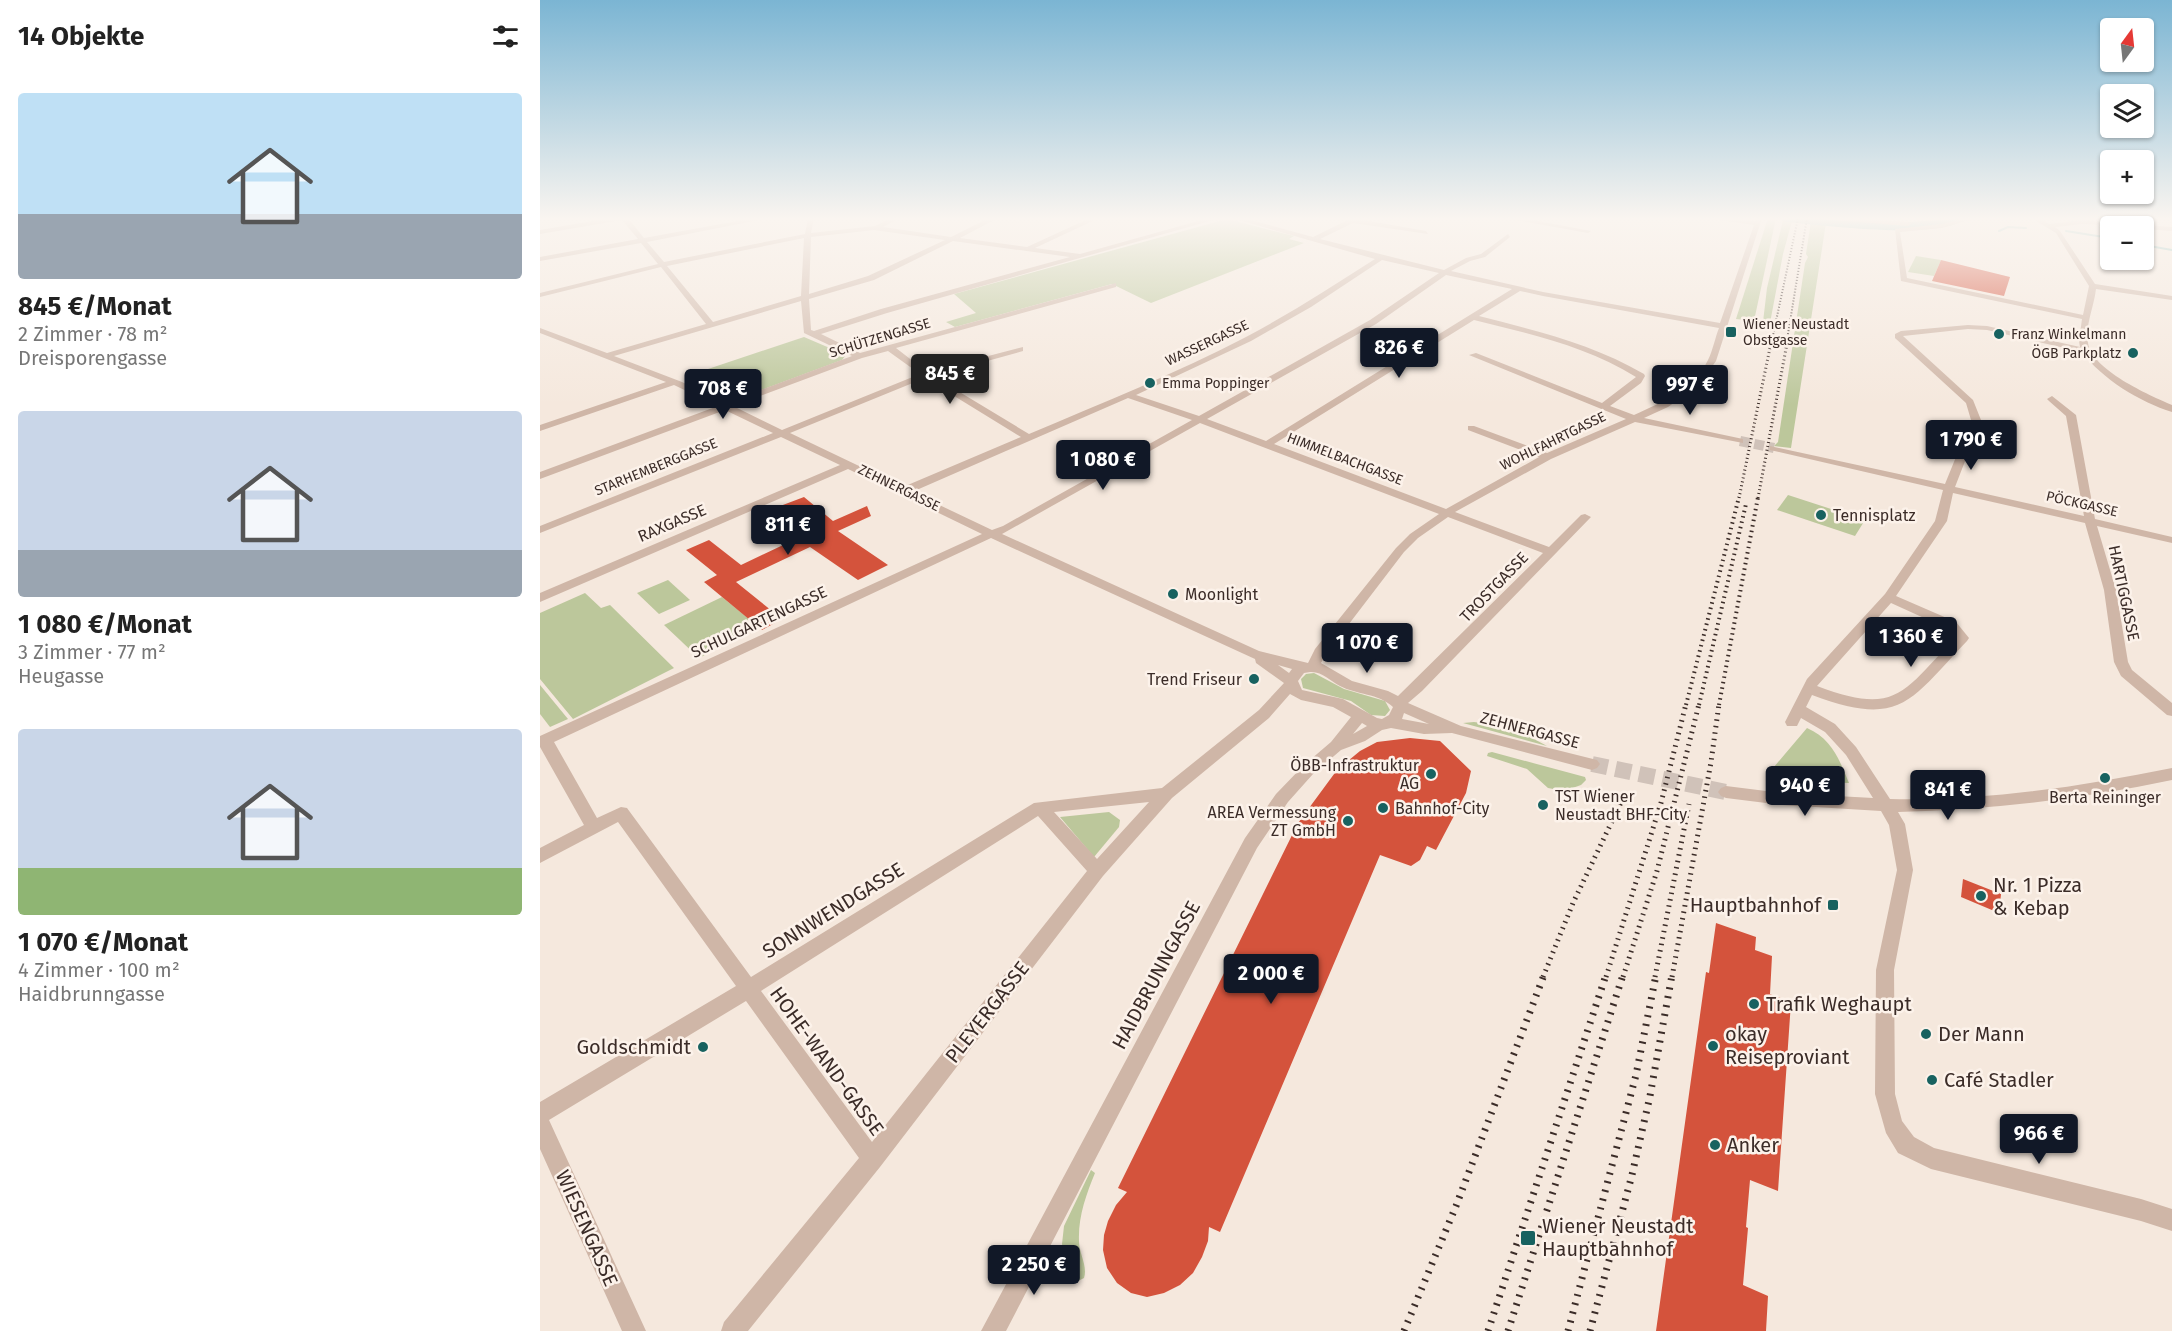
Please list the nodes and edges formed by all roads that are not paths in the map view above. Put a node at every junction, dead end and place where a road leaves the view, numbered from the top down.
1 (601, 280) edge
2 (674, 280) edge
3 (805, 280) edge
4 (864, 280) edge
5 (994, 280) edge
6 (1347, 280) edge
7 (1433, 280) edge
8 (1480, 280) edge
9 (1737, 280) edge
10 (1907, 280) edge
11 (2089, 280) edge
12 (1113, 285) dead end
13 (2093, 286) junction
14 (1518, 289) junction
15 (540, 295) edge
16 (804, 298) junction
17 (2172, 298) edge
18 (1473, 317) junction
19 (2088, 318) junction
20 (711, 325) junction
21 (1721, 326) junction
22 (540, 330) edge
23 (814, 334) junction
24 (890, 348) junction
25 (1020, 349) dead end
26 (2084, 350) junction
27 (1473, 355) dead end
28 (605, 356) junction
29 (859, 356) junction
30 (926, 375) junction
31 (674, 382) junction
32 (1128, 395) junction
33 (2052, 399) dead end
34 (727, 406) junction
35 (1603, 406) junction
36 (2172, 409) edge
37 (1635, 419) junction
38 (1202, 420) junction
39 (540, 428) edge
40 (1471, 428) dead end
41 (783, 433) junction
42 (1028, 436) junction
43 (1740, 441) tunnel mouth
44 (1266, 445) junction
45 (1774, 448) tunnel mouth
46 (1547, 457) junction
47 (849, 465) junction
48 (540, 476) edge
49 (1949, 488) junction
50 (904, 491) junction
51 (1446, 513) junction
52 (1585, 516) dead end
53 (2091, 521) junction
54 (540, 530) edge
55 (992, 534) junction
56 (2172, 540) edge
57 (1551, 552) junction
58 (540, 597) edge
59 (1889, 597) junction
60 (1254, 654) junction
61 (1309, 667) junction
62 (1295, 687) junction
63 (1809, 688) junction
64 (1399, 704) junction
65 (2172, 711) edge
66 (1359, 716) junction
67 (1384, 723) junction
68 (1458, 730) junction
69 (543, 741) edge
70 (1336, 746) junction
71 (1592, 764) tunnel mouth
72 (2172, 774) edge
73 (1726, 792) tunnel mouth
74 (1166, 794) junction
75 (1885, 805) junction
76 (1040, 807) junction
77 (594, 828) junction
78 (540, 856) edge
79 (1097, 871) junction
80 (747, 990) junction
81 (540, 1114) edge
82 (540, 1125) edge
83 (872, 1160) junction
84 (2172, 1220) edge
85 (634, 1331) edge
86 (733, 1331) edge
87 (993, 1331) edge

1 - 15 street
2 - 20 street
3 - 16 street
4 - 16 street
5 - 23 street
6 - 32 street, WASSERGASSE
7 - 38 street, SCHULGARTENGASSE
8 - 14 street
9 - 21 street, WOHLFAHRTGASSE
10 - 19 street
11 - 13 street
12 - 24 street, SCHÜTZENGASSE
13 - 17 street
13 - 19 street
14 - 18 street
14 - 21 street
16 - 20 street
16 - 23 street
18 - 35 street
18 - 44 street
19 - 26 street
20 - 28 street
21 - 37 street, WOHLFAHRTGASSE
22 - 28 street, ZEHNERGASSE
23 - 29 street
24 - 29 street, SCHÜTZENGASSE
24 - 30 street
25 - 30 street, STARHEMBERGGASSE
26 - 36 street
26 - 49 street
27 - 35 street
28 - 31 street, ZEHNERGASSE
29 - 34 street, SCHÜTZENGASSE
30 - 41 street, STARHEMBERGGASSE
30 - 42 street
31 - 34 street, ZEHNERGASSE
31 - 39 street
32 - 38 street, HIMMELBACHGASSE
32 - 42 street, WASSERGASSE
33 - 53 street, HARTIGGASSE
34 - 41 street, ZEHNERGASSE
34 - 48 street, SCHÜTZENGASSE
35 - 37 street
37 - 43 street
37 - 46 street, WOHLFAHRTGASSE
38 - 44 street, HIMMELBACHGASSE
38 - 55 street, SCHULGARTENGASSE
40 - 46 street
41 - 47 street, ZEHNERGASSE
41 - 54 street, STARHEMBERGGASSE
42 - 50 street, WASSERGASSE
44 - 51 street, HIMMELBACHGASSE
45 - 49 street, PÖCKGASSE
46 - 51 street, WOHLFAHRTGASSE
47 - 50 street, ZEHNERGASSE
47 - 58 street, RAXGASSE
49 - 53 street, PÖCKGASSE
49 - 59 street
50 - 55 street, ZEHNERGASSE
51 - 57 street, HIMMELBACHGASSE
51 - 61 street, WOHLFAHRTGASSE
52 - 57 street, TROSTGASSE
53 - 56 street, PÖCKGASSE
53 - 65 street, HARTIGGASSE
55 - 60 street, ZEHNERGASSE
55 - 69 street, SCHULGARTENGASSE
57 - 64 street, TROSTGASSE
59 - 63 street
59 - 63 street
60 - 61 street, ZEHNERGASSE
60 - 62 street, ZEHNERGASSE
61 - 62 street, WOHLFAHRTGASSE
61 - 64 street, ZEHNERGASSE
62 - 66 street, ZEHNERGASSE
62 - 74 street, PLEYERGASSE
63 - 75 street
64 - 67 street, TROSTGASSE
64 - 68 street, ZEHNERGASSE
66 - 67 street, ZEHNERGASSE
66 - 70 street, HAIDBRUNNGASSE
67 - 68 street, ZEHNERGASSE
67 - 70 street, HAIDBRUNNGASSE
68 - 71 street, ZEHNERGASSE
69 - 77 street
70 - 87 street, HAIDBRUNNGASSE
72 - 75 street
73 - 75 street
74 - 76 street, SONNWENDGASSE
74 - 79 street, PLEYERGASSE
75 - 84 street
76 - 79 street
76 - 80 street, SONNWENDGASSE
77 - 78 street
77 - 80 street, HOHE-WAND-GASSE
79 - 83 street, PLEYERGASSE
80 - 81 street, SONNWENDGASSE
80 - 83 street, HOHE-WAND-GASSE
82 - 85 street, WIESENGASSE
83 - 86 street, PLEYERGASSE

